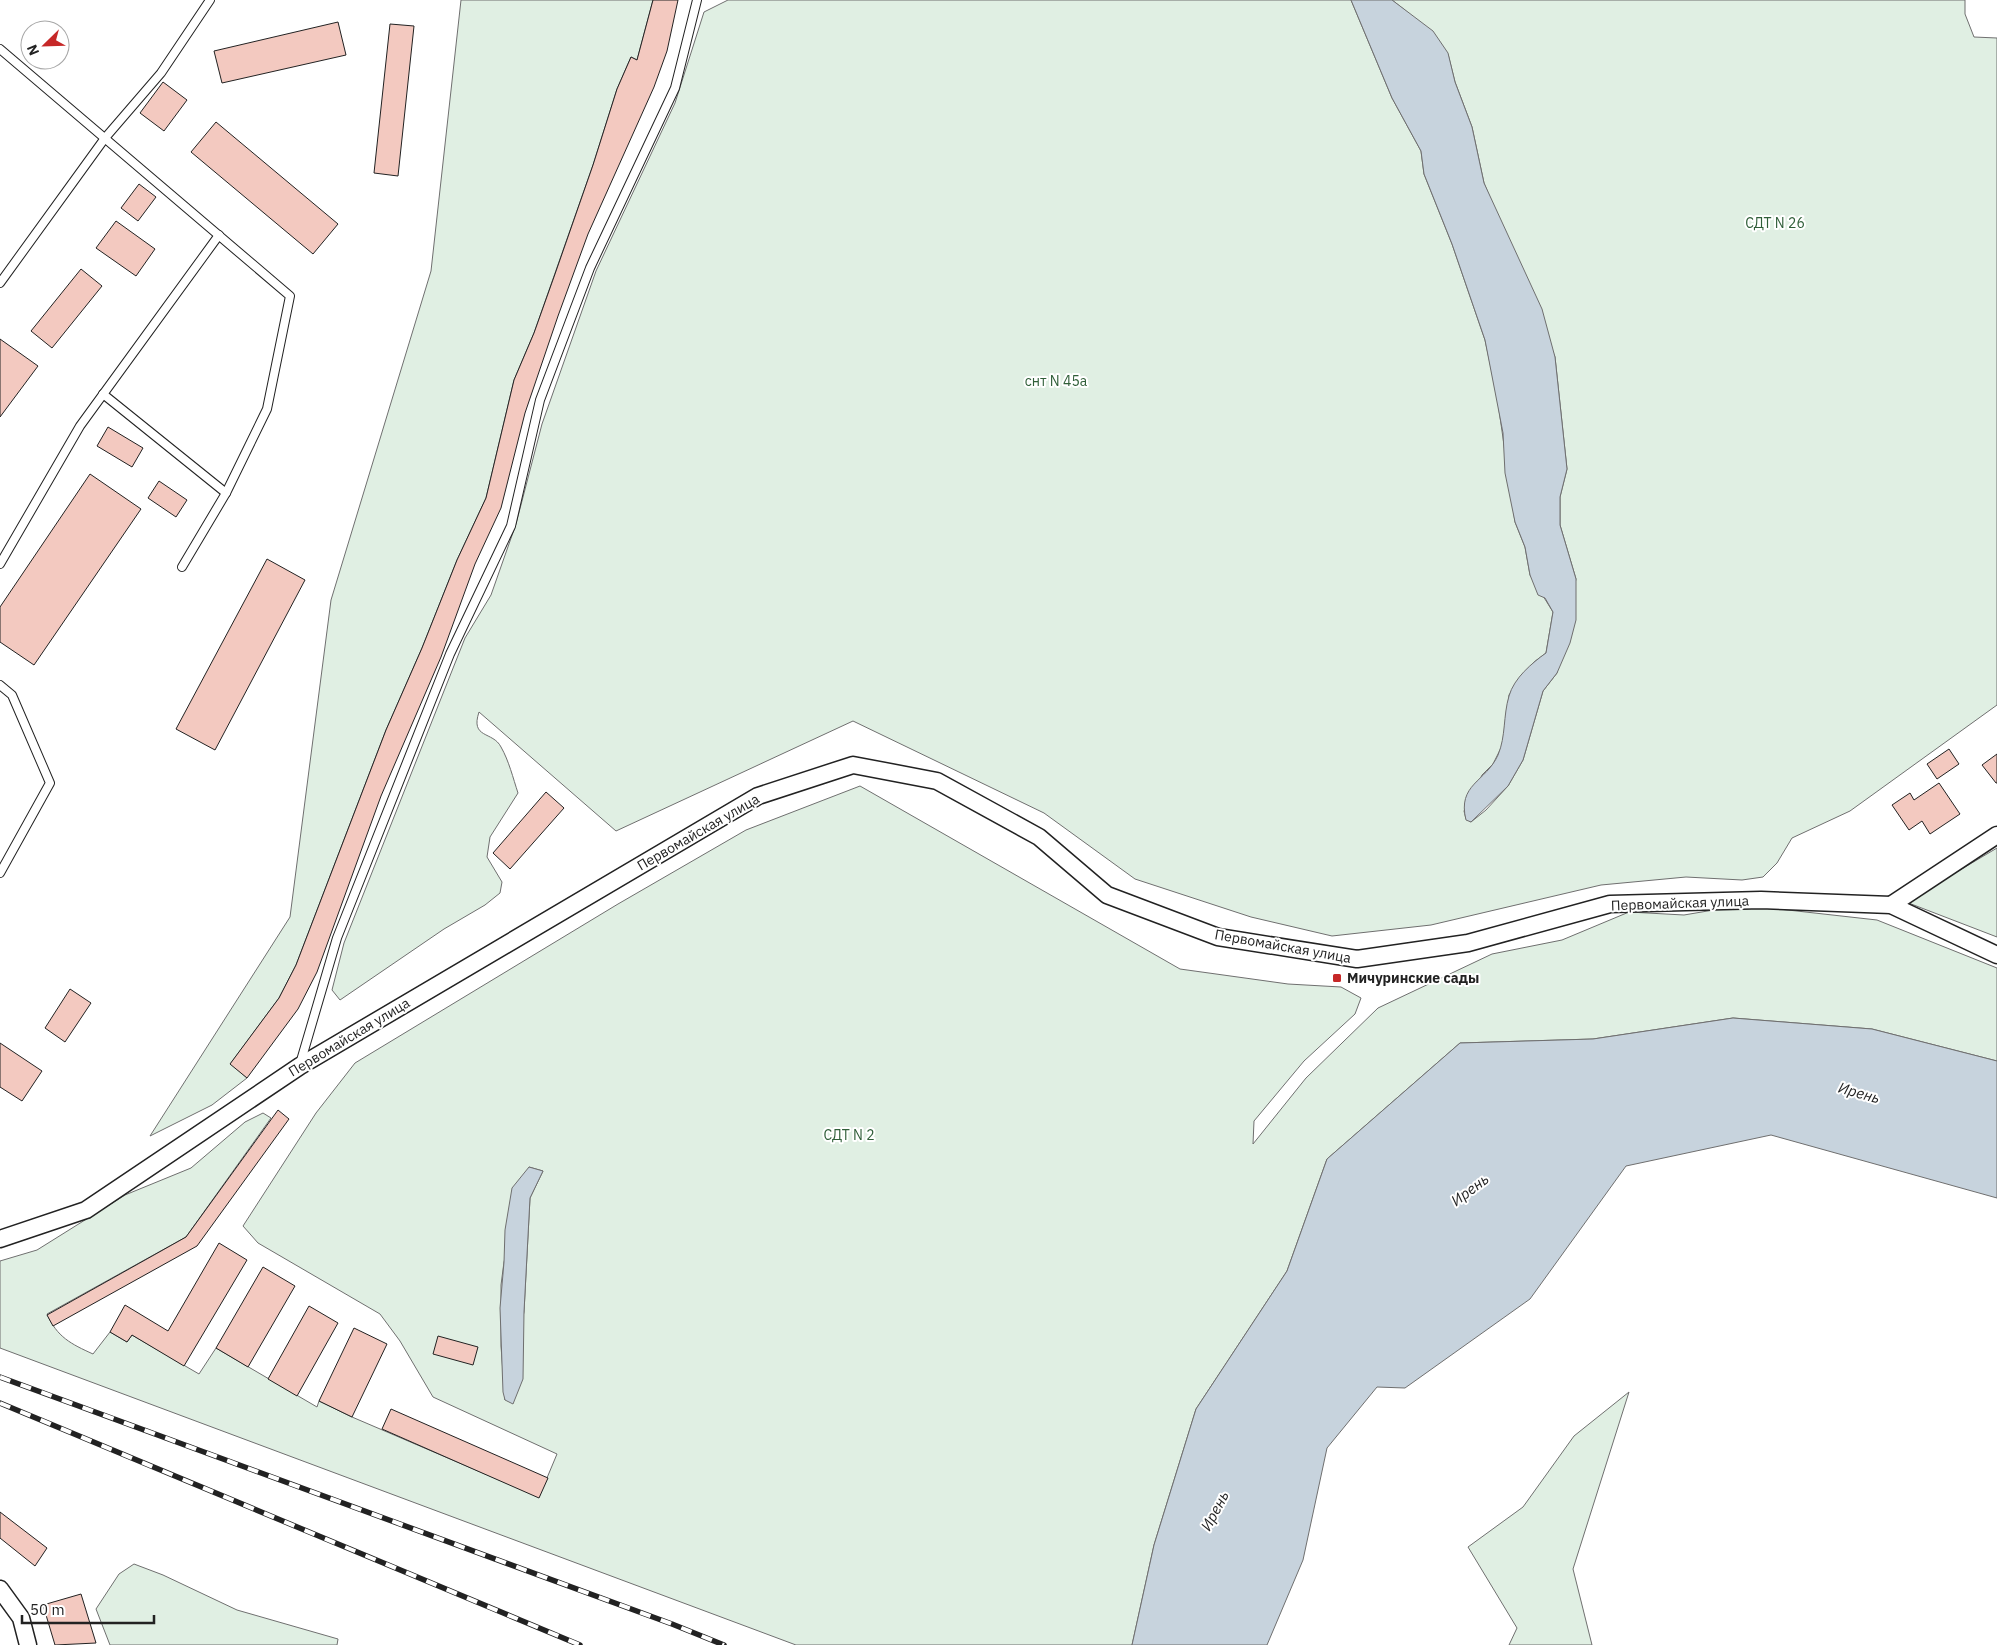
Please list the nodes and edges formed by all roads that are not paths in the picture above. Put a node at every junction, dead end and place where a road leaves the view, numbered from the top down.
1 (210, 0) edge
2 (697, 0) edge
3 (0, 50) edge
4 (105, 138) junction
5 (219, 236) junction
6 (0, 283) edge
7 (103, 394) junction
8 (226, 493) junction
9 (0, 564) edge
10 (182, 567) dead end
11 (0, 685) edge
12 (1997, 835) edge
13 (0, 873) edge
14 (1891, 905) junction
15 (1997, 955) edge
16 (300, 1066) junction
17 (0, 1239) edge
18 (0, 1589) edge
19 (28, 1645) edge

1 - 4 lane
2 - 16 lane
3 - 4 lane
4 - 5 lane
4 - 6 lane
5 - 7 lane
5 - 8 lane
7 - 8 lane
7 - 9 lane
8 - 10 lane
11 - 13 lane
12 - 14 street
14 - 15 street, Первомайская улица
14 - 16 street, Первомайская улица
16 - 17 street, Первомайская улица
18 - 19 street

